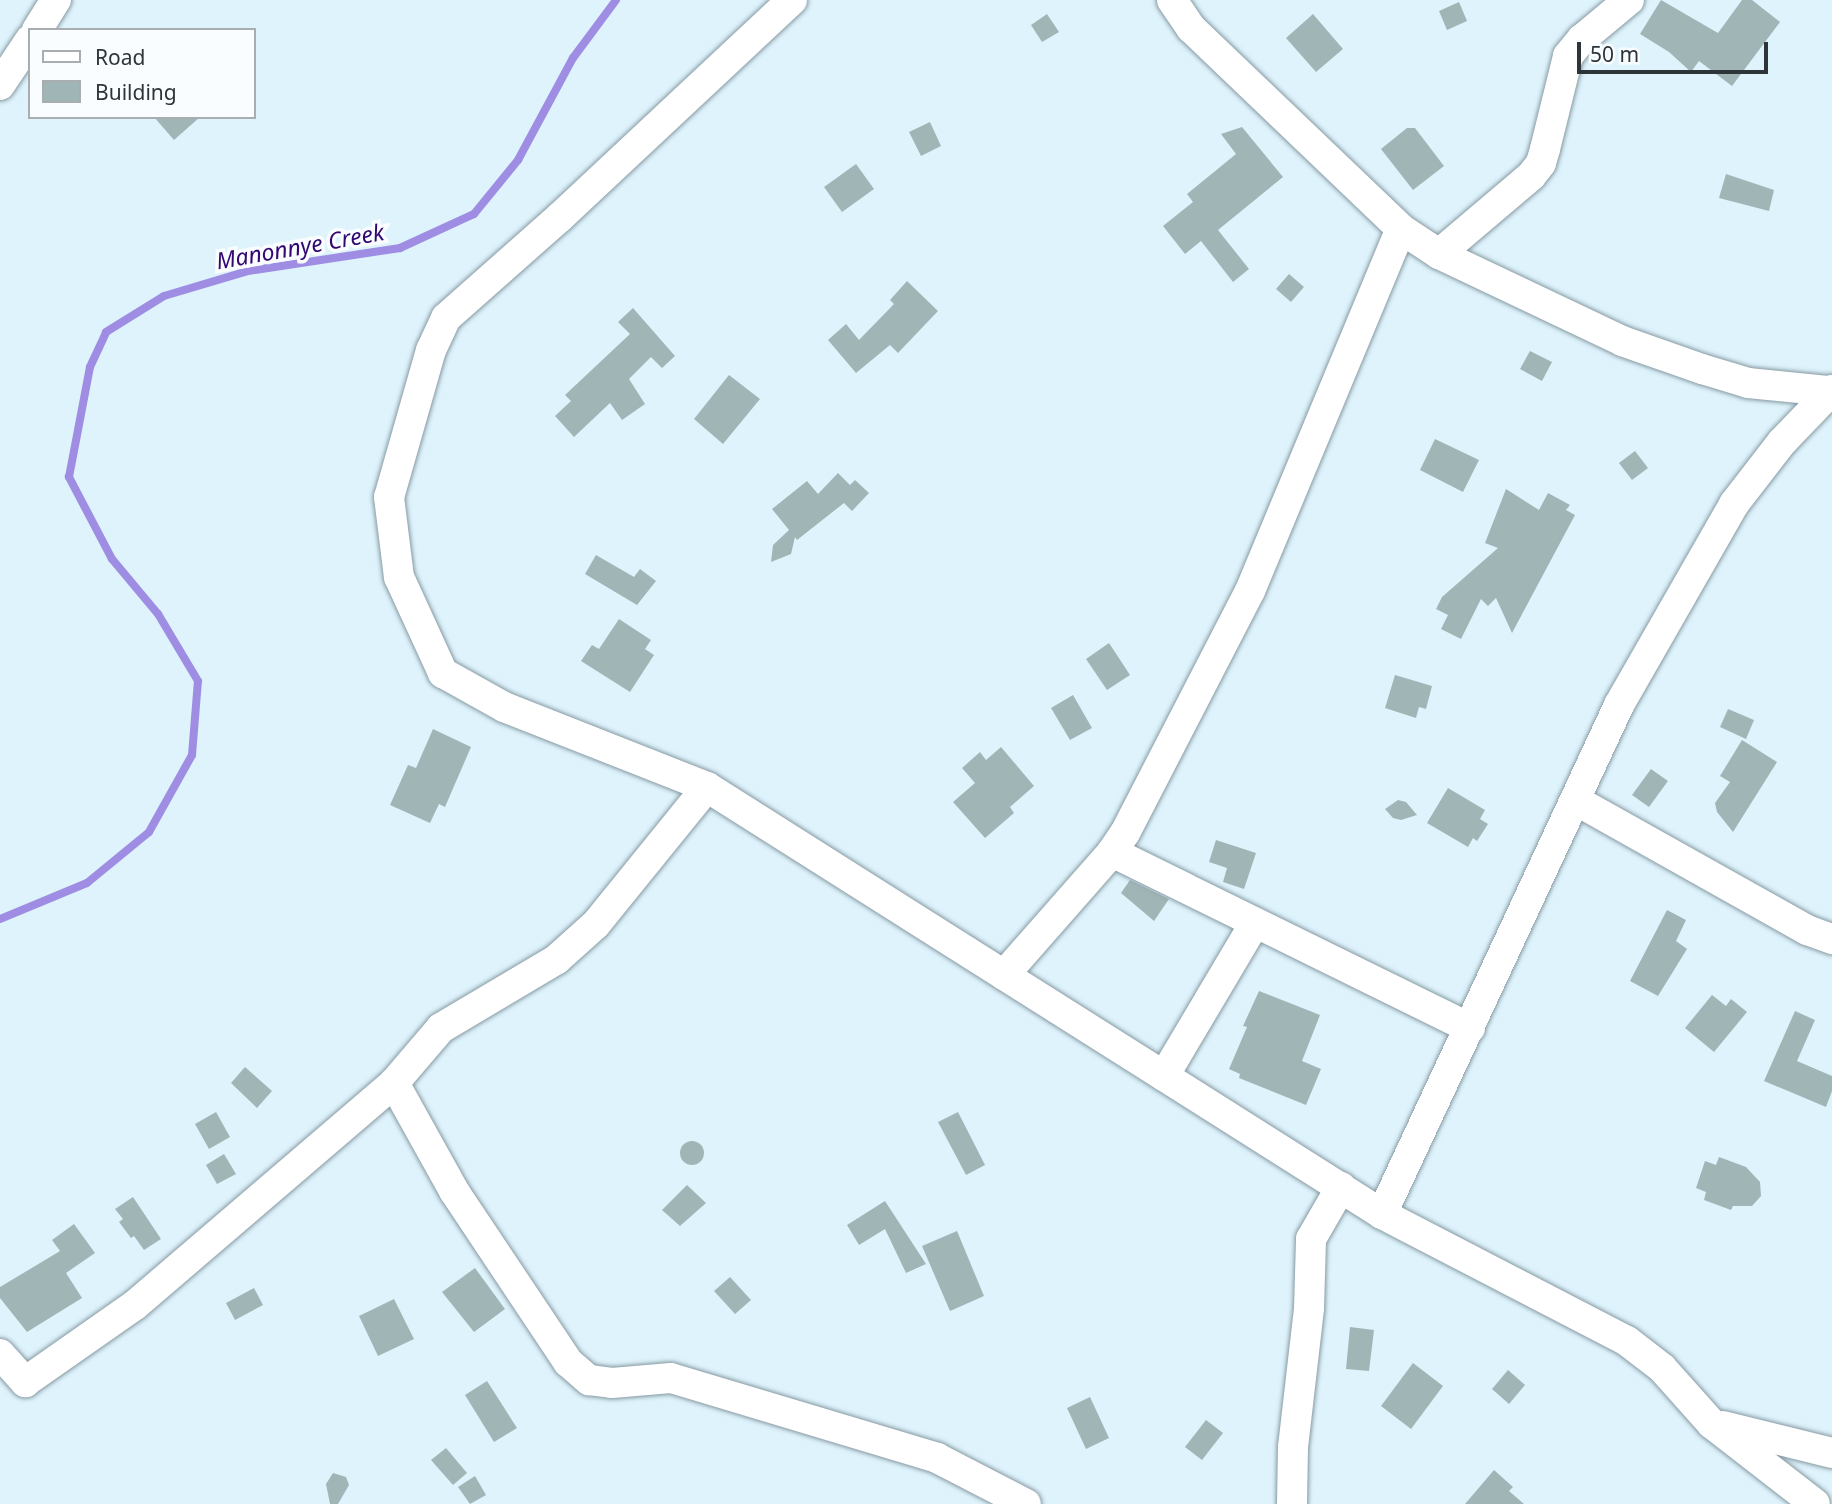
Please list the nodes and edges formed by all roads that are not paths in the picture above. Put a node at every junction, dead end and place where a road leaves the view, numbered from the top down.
1 (56, 0) edge
2 (792, 0) edge
3 (1629, 0) edge
4 (1174, 1) edge
5 (38, 28) edge
6 (28, 43) edge
7 (0, 85) edge
8 (1401, 229) junction
9 (1439, 254) junction
10 (1830, 391) edge
11 (707, 787) junction
12 (1577, 801) junction
13 (1112, 852) junction
14 (1255, 923) junction
15 (1832, 939) edge
16 (1004, 975) junction
17 (1470, 1028) junction
18 (1164, 1076) junction
19 (394, 1083) junction
20 (1341, 1187) junction
21 (1382, 1214) junction
22 (0, 1354) edge
23 (1712, 1424) junction
24 (1832, 1452) edge
25 (1026, 1504) edge
26 (1292, 1504) edge
27 (1815, 1504) edge

1 - 5 street
2 - 11 street
3 - 9 street
4 - 8 street
6 - 7 street
8 - 9 street
8 - 13 street
9 - 10 street
10 - 12 street
11 - 16 street
11 - 19 street
12 - 15 street
12 - 17 street
13 - 14 street
13 - 16 street
14 - 17 street
14 - 18 street
16 - 18 street
17 - 21 street
18 - 20 street
19 - 22 street
19 - 25 street
20 - 21 street
20 - 26 street
21 - 23 street
23 - 24 street
23 - 27 street

